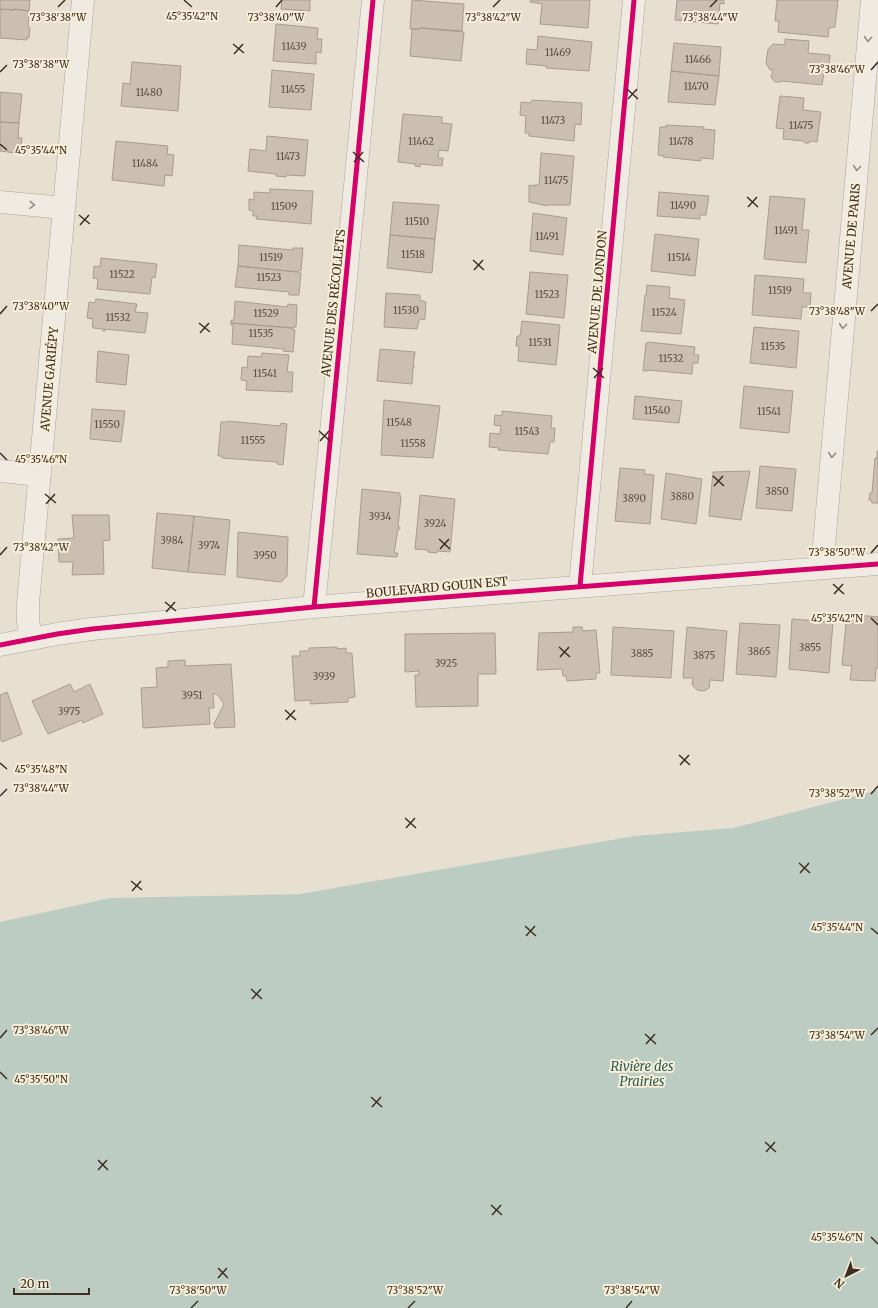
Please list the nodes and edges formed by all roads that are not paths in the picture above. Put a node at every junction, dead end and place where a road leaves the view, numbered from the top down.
1 (83, 0) edge
2 (373, 0) edge
3 (634, 0) edge
4 (872, 0) edge
5 (0, 202) edge
6 (64, 208) junction
7 (0, 471) edge
8 (40, 475) junction
9 (878, 564) edge
10 (822, 568) junction
11 (580, 586) junction
12 (314, 607) junction
13 (32, 638) junction
14 (0, 645) edge

1 - 6 street, AVENUE GARIÉPY
2 - 12 street, AVENUE DES RÉCOLLETS
3 - 11 street, AVENUE DE LONDON
4 -> 10 street, AVENUE DE PARIS
5 -> 6 street
6 - 8 street, AVENUE GARIÉPY
7 - 8 street
8 - 13 street, AVENUE GARIÉPY
9 - 10 street, BOULEVARD GOUIN EST
10 - 11 street, BOULEVARD GOUIN EST
11 - 12 street, BOULEVARD GOUIN EST
12 - 13 street, BOULEVARD GOUIN EST
13 - 14 street, BOULEVARD GOUIN EST

